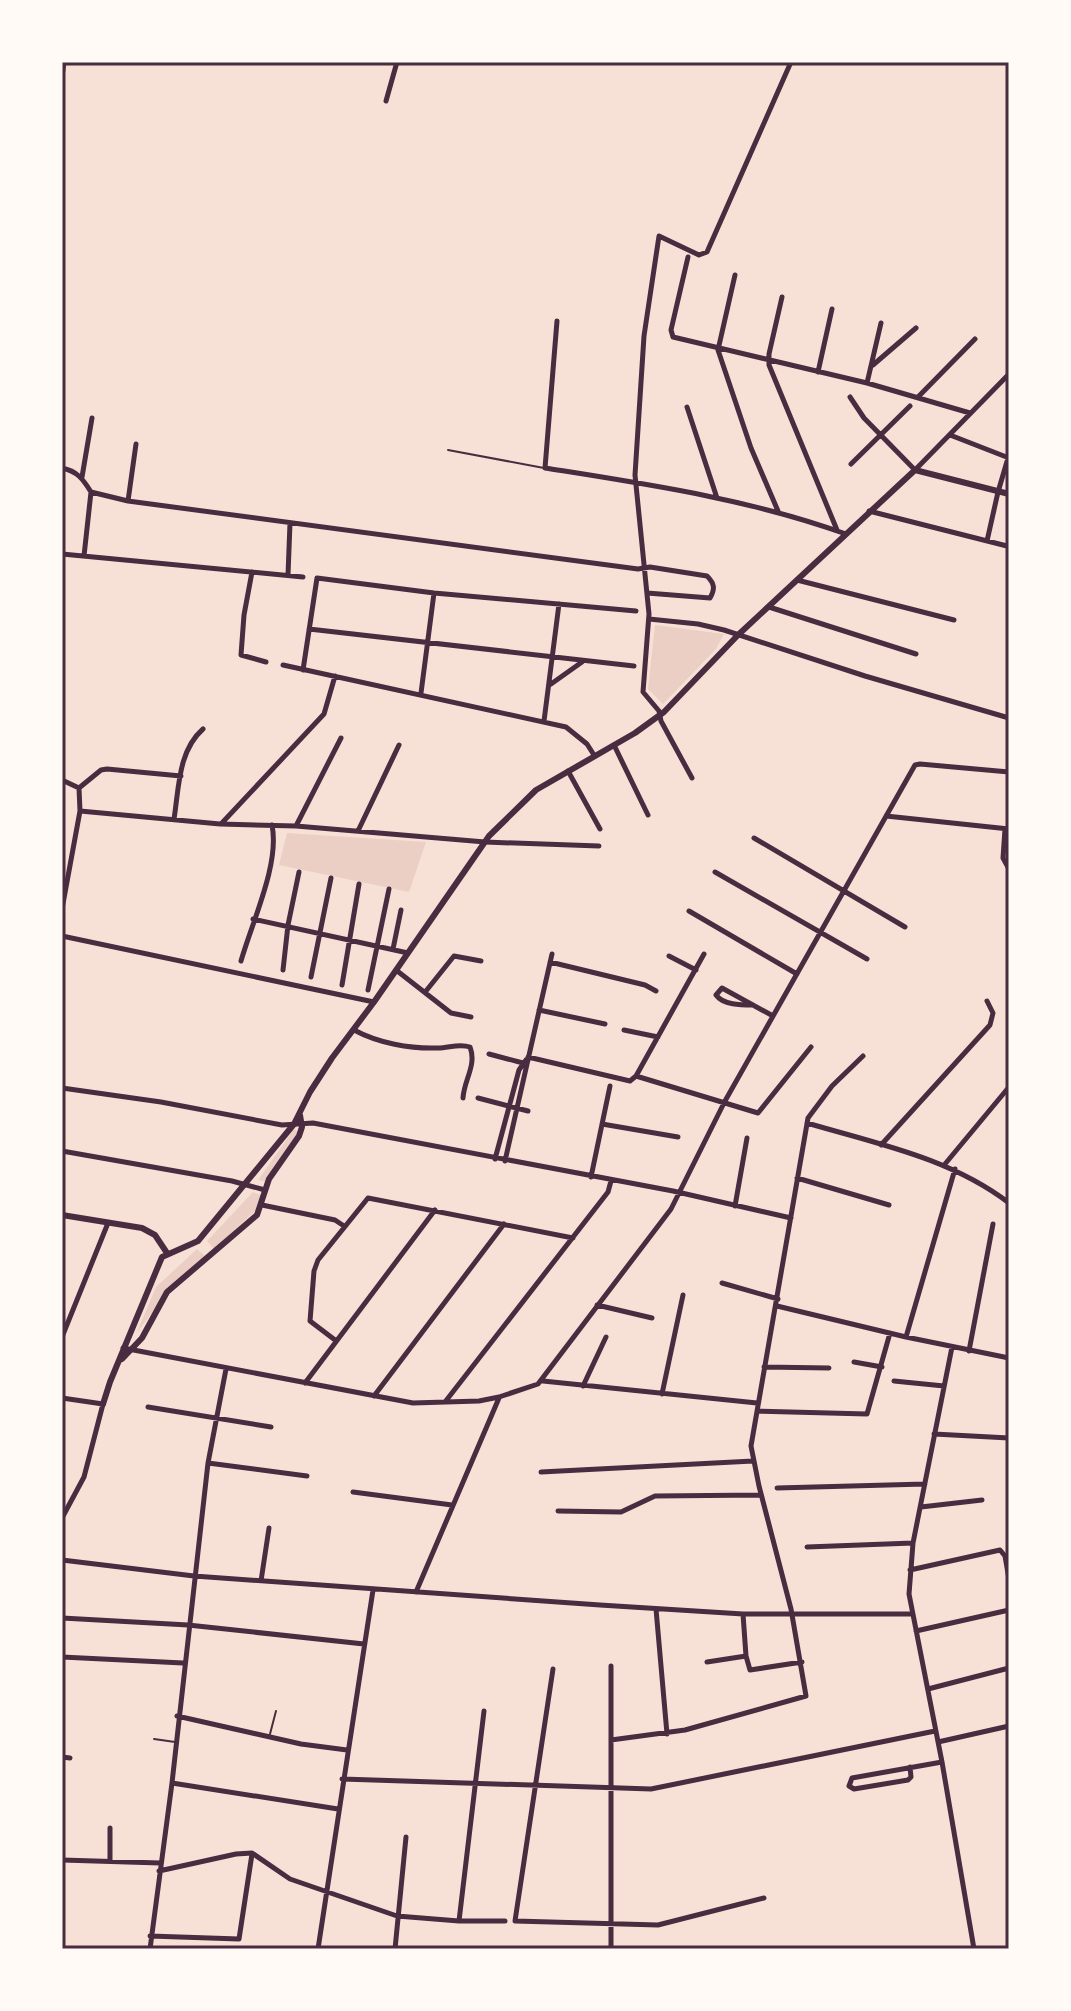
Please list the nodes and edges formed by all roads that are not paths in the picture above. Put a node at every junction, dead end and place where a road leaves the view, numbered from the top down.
1 (64, 62) edge
2 (397, 62) edge
3 (791, 62) edge
4 (62, 77) edge
5 (386, 101) dead end
6 (688, 257) dead end
7 (735, 275) dead end
8 (782, 297) dead end
9 (832, 309) dead end
10 (557, 321) dead end
11 (881, 323) dead end
12 (916, 328) dead end
13 (975, 339) dead end
14 (718, 348) junction
15 (769, 360) junction
16 (872, 366) junction
17 (818, 372) junction
18 (1009, 374) edge
19 (867, 383) junction
20 (850, 397) dead end
21 (918, 397) junction
22 (910, 406) dead end
23 (687, 407) dead end
24 (970, 413) junction
25 (92, 418) dead end
26 (950, 435) junction
27 (880, 436) junction
28 (136, 444) dead end
29 (448, 450) dead end
30 (1009, 458) edge
31 (851, 464) dead end
32 (62, 468) edge
33 (545, 468) junction
34 (915, 470) junction
35 (82, 478) junction
36 (635, 482) junction
37 (91, 492) junction
38 (998, 492) junction
39 (1009, 494) edge
40 (718, 499) junction
41 (128, 501) junction
42 (869, 511) junction
43 (779, 512) junction
44 (290, 523) junction
45 (837, 530) junction
46 (846, 534) junction
47 (987, 541) junction
48 (1007, 546) edge
49 (62, 554) edge
50 (84, 556) junction
51 (644, 568) junction
52 (252, 572) junction
53 (288, 575) junction
54 (303, 577) dead end
55 (797, 580) junction
56 (434, 593) junction
57 (647, 593) junction
58 (559, 604) junction
59 (769, 607) junction
60 (636, 611) dead end
61 (649, 619) junction
62 (954, 620) dead end
63 (309, 629) junction
64 (738, 635) junction
65 (428, 643) junction
66 (916, 654) dead end
67 (553, 658) junction
68 (266, 662) dead end
69 (582, 662) junction
70 (283, 665) dead end
71 (634, 666) dead end
72 (303, 670) junction
73 (335, 676) junction
74 (550, 684) junction
75 (421, 693) junction
76 (660, 716) junction
77 (1009, 718) edge
78 (544, 721) junction
79 (203, 729) dead end
80 (341, 738) dead end
81 (613, 744) junction
82 (399, 745) dead end
83 (594, 755) junction
84 (568, 771) junction
85 (1009, 772) edge
86 (181, 776) junction
87 (692, 778) dead end
88 (62, 780) edge
89 (79, 788) junction
90 (80, 811) junction
91 (648, 815) dead end
92 (886, 816) junction
93 (174, 819) junction
94 (220, 824) junction
95 (272, 825) junction
96 (296, 826) junction
97 (600, 829) dead end
98 (1007, 829) edge
99 (358, 831) junction
100 (754, 838) dead end
101 (485, 842) junction
102 (599, 846) dead end
103 (1009, 869) edge
104 (299, 872) dead end
105 (715, 872) dead end
106 (331, 878) dead end
107 (359, 884) dead end
108 (389, 889) dead end
109 (844, 890) junction
110 (62, 909) edge
111 (401, 910) dead end
112 (689, 911) dead end
113 (253, 919) junction
114 (288, 925) junction
115 (905, 927) dead end
116 (820, 931) junction
117 (319, 932) junction
118 (62, 936) edge
119 (349, 938) junction
120 (377, 945) junction
121 (393, 949) junction
122 (408, 953) junction
123 (552, 954) dead end
124 (704, 954) dead end
125 (669, 956) dead end
126 (867, 959) dead end
127 (241, 961) dead end
128 (481, 961) dead end
129 (550, 962) junction
130 (283, 970) dead end
131 (396, 970) junction
132 (696, 970) junction
133 (797, 974) junction
134 (311, 977) dead end
135 (342, 985) dead end
136 (368, 990) dead end
137 (426, 991) junction
138 (656, 991) dead end
139 (987, 1001) dead end
140 (374, 1002) junction
141 (753, 1005) junction
142 (539, 1010) junction
143 (773, 1016) junction
144 (471, 1017) dead end
145 (605, 1024) dead end
146 (354, 1030) junction
147 (624, 1030) dead end
148 (658, 1037) junction
149 (811, 1047) dead end
150 (489, 1054) dead end
151 (863, 1056) dead end
152 (527, 1061) junction
153 (636, 1076) junction
154 (610, 1086) dead end
155 (1009, 1087) edge
156 (62, 1088) edge
157 (463, 1098) dead end
158 (478, 1098) dead end
159 (725, 1101) junction
160 (508, 1106) junction
161 (517, 1108) junction
162 (528, 1111) dead end
163 (298, 1121) junction
164 (807, 1123) junction
165 (602, 1124) junction
166 (678, 1137) dead end
167 (747, 1138) dead end
168 (881, 1145) junction
169 (62, 1151) edge
170 (495, 1159) junction
171 (505, 1161) junction
172 (945, 1164) junction
173 (955, 1169) junction
174 (591, 1177) junction
175 (797, 1178) junction
176 (611, 1181) junction
177 (245, 1185) junction
178 (265, 1190) junction
179 (678, 1193) junction
180 (1009, 1203) edge
181 (262, 1205) junction
182 (889, 1205) dead end
183 (735, 1206) junction
184 (435, 1210) junction
185 (62, 1215) edge
186 (791, 1218) junction
187 (108, 1223) junction
188 (504, 1224) junction
189 (993, 1224) dead end
190 (344, 1226) junction
191 (573, 1238) junction
192 (198, 1241) junction
193 (167, 1253) junction
194 (210, 1255) junction
195 (722, 1283) dead end
196 (683, 1295) dead end
197 (778, 1302) junction
198 (597, 1305) junction
199 (652, 1318) dead end
200 (890, 1333) junction
201 (62, 1337) edge
202 (606, 1337) dead end
203 (906, 1337) junction
204 (335, 1340) junction
205 (952, 1347) junction
206 (127, 1349) junction
207 (969, 1351) junction
208 (1009, 1358) edge
209 (854, 1362) dead end
210 (764, 1367) junction
211 (882, 1367) junction
212 (829, 1368) dead end
213 (226, 1369) junction
214 (542, 1380) junction
215 (894, 1381) dead end
216 (305, 1383) junction
217 (583, 1386) junction
218 (944, 1386) junction
219 (662, 1394) junction
220 (374, 1396) junction
221 (499, 1397) junction
222 (62, 1398) edge
223 (444, 1403) junction
224 (757, 1403) junction
225 (103, 1404) junction
226 (148, 1407) dead end
227 (757, 1411) junction
228 (215, 1419) junction
229 (271, 1427) dead end
230 (934, 1434) junction
231 (1009, 1438) edge
232 (753, 1461) junction
233 (208, 1463) junction
234 (541, 1472) dead end
235 (307, 1476) dead end
236 (925, 1484) junction
237 (777, 1488) dead end
238 (353, 1492) dead end
239 (761, 1495) junction
240 (982, 1500) dead end
241 (452, 1505) junction
242 (921, 1507) junction
243 (558, 1511) dead end
244 (62, 1518) edge
245 (269, 1528) dead end
246 (913, 1543) junction
247 (807, 1547) dead end
248 (62, 1560) edge
249 (910, 1570) junction
250 (194, 1576) junction
251 (1009, 1579) edge
252 (261, 1581) junction
253 (373, 1590) junction
254 (416, 1592) junction
255 (656, 1609) junction
256 (1009, 1610) edge
257 (743, 1614) junction
258 (912, 1614) junction
259 (792, 1615) junction
260 (62, 1618) edge
261 (188, 1625) junction
262 (916, 1631) junction
263 (364, 1644) junction
264 (746, 1656) junction
265 (62, 1657) edge
266 (707, 1662) dead end
267 (802, 1662) junction
268 (183, 1663) junction
269 (611, 1666) dead end
270 (1009, 1668) edge
271 (553, 1669) dead end
272 (928, 1689) junction
273 (276, 1711) dead end
274 (484, 1711) dead end
275 (177, 1716) junction
276 (1009, 1726) edge
277 (936, 1731) junction
278 (667, 1734) junction
279 (270, 1736) junction
280 (154, 1739) dead end
281 (611, 1740) junction
282 (175, 1742) junction
283 (938, 1742) junction
284 (347, 1750) junction
285 (62, 1757) edge
286 (70, 1758) dead end
287 (942, 1762) junction
288 (910, 1767) junction
289 (342, 1779) junction
290 (475, 1782) junction
291 (172, 1783) junction
292 (536, 1785) junction
293 (611, 1788) junction
294 (338, 1809) junction
295 (110, 1828) dead end
296 (406, 1837) dead end
297 (252, 1853) junction
298 (62, 1860) edge
299 (110, 1861) junction
300 (160, 1863) junction
301 (159, 1871) junction
302 (325, 1890) junction
303 (764, 1898) dead end
304 (397, 1916) junction
305 (459, 1921) junction
306 (505, 1921) dead end
307 (612, 1926) junction
308 (150, 1936) junction
309 (150, 1949) edge
310 (318, 1949) edge
311 (395, 1949) edge
312 (611, 1949) edge
313 (974, 1949) edge

1 - 4 street
2 - 5 street
3 - 36 street
6 - 14 street
7 - 14 street
8 - 15 street
9 - 17 street
10 - 33 street
11 - 16 street
12 - 16 street
13 - 21 street
14 - 15 street
14 - 43 street
15 - 17 street
15 - 45 street
16 - 19 street
17 - 19 street
18 - 24 street
19 - 21 street
20 - 27 street
21 - 24 street
22 - 27 street
23 - 40 street
24 - 26 street
25 - 35 street
26 - 30 street
26 - 34 street
27 - 31 street
27 - 34 street
28 - 41 street
29 - 33 lane
30 - 38 street
32 - 35 street
33 - 36 street
34 - 38 street
34 - 42 street
35 - 37 street
36 - 40 street
36 - 51 street
37 - 41 street
37 - 50 street
38 - 39 street
38 - 47 street
40 - 43 street
41 - 44 street
42 - 46 street
42 - 47 street
43 - 45 street
44 - 51 street
44 - 53 street
45 - 46 street
46 - 55 street
47 - 48 street
49 - 50 street
50 - 52 street
51 - 57 street
51 - 57 street
52 - 53 street
52 - 68 street
53 - 54 street
55 - 59 street
55 - 62 street
56 - 58 street
56 - 63 street
56 - 65 street
57 - 61 street
58 - 60 street
58 - 67 street
59 - 64 street
59 - 66 street
61 - 64 street
61 - 76 street
63 - 65 street
63 - 72 street
64 - 76 street
64 - 77 street
65 - 67 street
65 - 75 street
67 - 69 street
67 - 74 street
69 - 71 street
69 - 74 street
70 - 72 street
72 - 73 street
73 - 75 street
73 - 94 street
74 - 78 street
75 - 78 street
76 - 81 street
76 - 87 street
78 - 83 street
79 - 86 street
80 - 96 street
81 - 83 street
81 - 91 street
82 - 99 street
83 - 84 street
84 - 97 street
84 - 101 street
85 - 92 street
86 - 89 street
86 - 93 street
88 - 89 street
89 - 90 street
90 - 93 street
90 - 110 street
92 - 98 street
92 - 109 street
93 - 94 street
94 - 95 street
95 - 96 street
95 - 113 street
96 - 99 street
98 - 103 street
99 - 101 street
100 - 109 street
101 - 102 street
101 - 122 street
104 - 114 street
105 - 116 street
106 - 117 street
107 - 119 street
108 - 120 street
109 - 115 street
109 - 116 street
111 - 121 street
112 - 133 street
113 - 114 street
113 - 127 street
114 - 117 street
114 - 130 street
116 - 126 street
116 - 133 street
117 - 119 street
117 - 134 street
118 - 140 street
119 - 120 street
119 - 135 street
120 - 121 street
120 - 136 street
121 - 122 street
122 - 131 street
123 - 129 street
124 - 132 street
125 - 132 street
128 - 137 street
129 - 138 street
129 - 142 street
131 - 137 street
131 - 140 street
132 - 148 street
133 - 143 street
137 - 144 street
139 - 168 street
140 - 146 street
141 - 141 street
141 - 143 street
142 - 145 street
142 - 152 street
143 - 159 street
146 - 157 street
146 - 163 street
147 - 148 street
148 - 153 street
149 - 159 street
150 - 152 street
151 - 164 street
152 - 153 street
152 - 160 street
152 - 161 street
153 - 159 street
154 - 165 street
155 - 172 street
156 - 163 street
158 - 160 street
159 - 179 street
160 - 161 street
160 - 170 street
161 - 162 street
161 - 171 street
163 - 170 street
163 - 177 street
163 - 178 street
164 - 168 street
164 - 175 street
165 - 166 street
165 - 174 street
167 - 183 street
168 - 172 street
169 - 177 street
170 - 171 street
171 - 174 street
172 - 173 street
173 - 180 street
173 - 203 street
174 - 176 street
175 - 182 street
175 - 186 street
176 - 179 street
176 - 191 street
177 - 178 street
177 - 192 street
178 - 181 street
179 - 183 street
179 - 198 street
181 - 190 street
181 - 194 street
183 - 186 street
184 - 188 street
184 - 190 street
184 - 204 street
185 - 187 street
186 - 197 street
187 - 193 street
187 - 201 street
188 - 191 street
188 - 220 street
189 - 207 street
190 - 204 street
191 - 223 street
192 - 193 street
192 - 194 street
193 - 206 street
194 - 206 street
195 - 197 street
196 - 219 street
197 - 200 street
197 - 210 street
198 - 199 street
198 - 214 street
200 - 203 street
200 - 211 street
202 - 217 street
203 - 205 street
204 - 216 street
205 - 207 street
205 - 218 street
206 - 213 street
206 - 225 street
207 - 208 street
209 - 211 street
210 - 212 street
210 - 224 street
211 - 227 street
213 - 216 street
213 - 228 street
214 - 217 street
214 - 221 street
215 - 218 street
216 - 220 street
217 - 219 street
218 - 230 street
219 - 224 street
220 - 223 street
221 - 223 street
221 - 241 street
222 - 225 street
224 - 227 street
225 - 244 street
226 - 228 street
227 - 232 street
228 - 229 street
228 - 233 street
230 - 231 street
230 - 236 street
232 - 234 street
232 - 239 street
233 - 235 street
233 - 250 street
236 - 237 street
236 - 242 street
238 - 241 street
239 - 243 street
239 - 259 street
240 - 242 street
241 - 254 street
242 - 246 street
245 - 252 street
246 - 247 street
246 - 249 street
248 - 250 street
249 - 251 street
249 - 258 street
250 - 252 street
250 - 261 street
252 - 253 street
253 - 254 street
253 - 263 street
254 - 255 street
255 - 257 street
255 - 278 street
256 - 262 street
257 - 259 street
257 - 264 street
258 - 259 street
258 - 262 street
259 - 267 street
260 - 261 street
261 - 263 street
261 - 268 street
262 - 272 street
263 - 284 street
264 - 266 street
264 - 267 street
265 - 268 street
267 - 278 street
268 - 275 street
269 - 281 street
270 - 272 street
271 - 292 street
272 - 277 street
273 - 279 lane
274 - 290 street
275 - 279 street
275 - 282 street
276 - 283 street
277 - 283 street
277 - 293 street
278 - 281 street
279 - 284 street
280 - 282 lane
281 - 293 street
282 - 291 street
283 - 287 street
284 - 289 street
285 - 286 street
287 - 288 street
287 - 313 street
288 - 288 street
289 - 290 street
289 - 294 street
290 - 292 street
290 - 305 street
291 - 294 street
291 - 300 street
292 - 293 street
292 - 307 street
293 - 307 street
294 - 302 street
295 - 299 street
296 - 304 street
297 - 301 street
297 - 302 street
297 - 308 street
298 - 299 street
299 - 300 street
300 - 301 street
301 - 308 street
302 - 304 street
302 - 310 street
303 - 307 street
304 - 305 street
304 - 311 street
305 - 306 street
307 - 312 street
308 - 309 street

